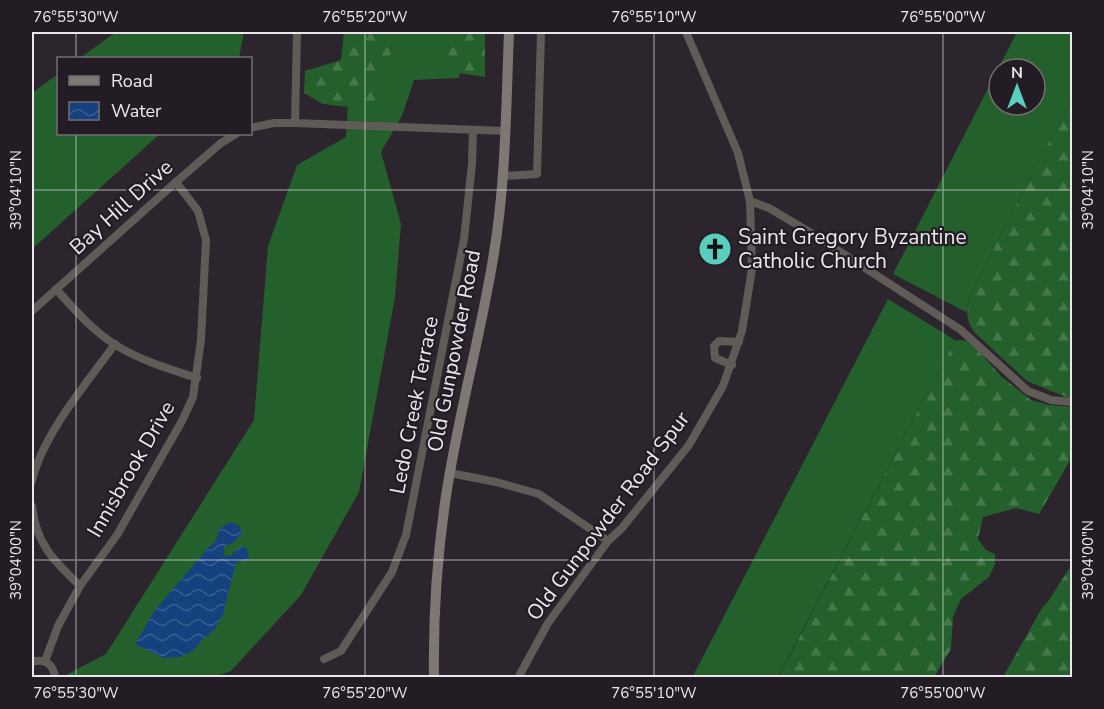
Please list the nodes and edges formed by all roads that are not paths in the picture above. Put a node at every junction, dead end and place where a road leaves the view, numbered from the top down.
1 (297, 32) edge
2 (508, 32) edge
3 (541, 32) edge
4 (686, 32) edge
5 (295, 123) junction
6 (252, 128) edge
7 (473, 130) junction
8 (505, 131) junction
9 (234, 135) edge
10 (503, 176) junction
11 (176, 182) junction
12 (750, 201) junction
13 (56, 289) junction
14 (32, 311) edge
15 (739, 342) junction
16 (115, 345) junction
17 (732, 365) junction
18 (197, 378) junction
19 (1072, 402) edge
20 (450, 473) junction
21 (32, 481) edge
22 (32, 506) edge
23 (608, 541) junction
24 (80, 586) junction
25 (324, 659) dead end
26 (45, 661) junction
27 (32, 662) edge
28 (55, 678) edge
29 (434, 678) edge
30 (518, 678) edge

1 - 5 street
2 - 8 main road, Old Gunpowder Road
3 - 10 street
4 - 12 street, Old Gunpowder Road Spur
5 - 6 street
5 - 7 street
7 - 8 street
7 - 25 street, Ledo Creek Terrace
8 - 10 main road, Old Gunpowder Road
9 - 11 street, Bay Hill Drive
10 - 20 main road, Old Gunpowder Road
11 - 13 street, Bay Hill Drive
11 - 18 street, Innisbrook Drive
12 - 15 street, Old Gunpowder Road Spur
12 - 19 street
13 - 14 street, Bay Hill Drive
13 - 16 street
15 - 17 street, Old Gunpowder Road Spur
15 - 17 street
16 - 18 street
16 - 21 street
17 - 23 street, Old Gunpowder Road Spur
18 - 24 street, Innisbrook Drive
20 - 23 street
20 - 29 main road, Old Gunpowder Road
22 - 24 street
23 - 30 street, Old Gunpowder Road Spur
24 - 26 street, Innisbrook Drive
26 - 27 street
26 - 28 street

